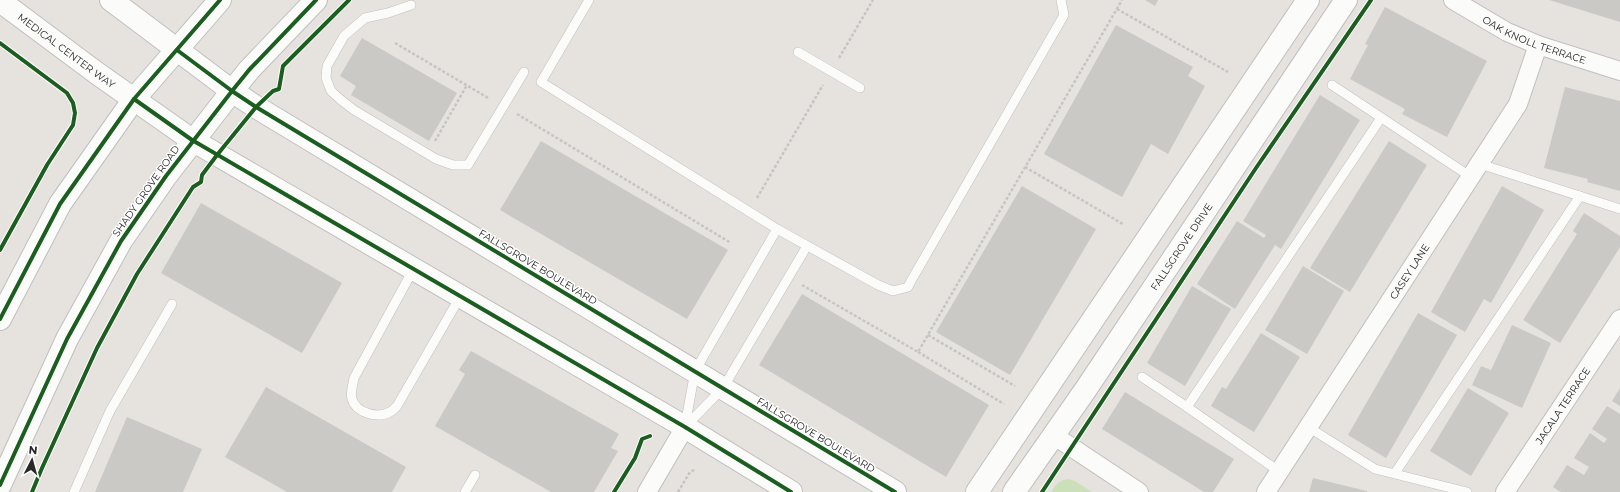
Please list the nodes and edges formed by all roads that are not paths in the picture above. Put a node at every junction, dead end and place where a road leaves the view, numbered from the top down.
1 (111, 0) edge
2 (220, 0) edge
3 (316, 0) edge
4 (589, 0) edge
5 (1061, 0) edge
6 (1308, 0) edge
7 (1346, 0) edge
8 (1453, 0) edge
9 (0, 1) edge
10 (411, 5) dead end
11 (1538, 45) junction
12 (177, 50) junction
13 (798, 52) dead end
14 (524, 72) dead end
15 (1620, 72) edge
16 (1332, 86) dead end
17 (860, 88) dead end
18 (232, 91) junction
19 (134, 98) junction
20 (1381, 118) junction
21 (192, 140) junction
22 (1475, 171) junction
23 (1580, 196) junction
24 (1620, 209) edge
25 (777, 229) junction
26 (807, 246) junction
27 (413, 270) junction
28 (460, 297) junction
29 (172, 304) dead end
30 (0, 319) edge
31 (1620, 319) edge
32 (695, 371) junction
33 (1142, 377) dead end
34 (723, 388) junction
35 (1187, 407) junction
36 (685, 427) junction
37 (1308, 427) junction
38 (1053, 436) junction
39 (1280, 472) junction
40 (1395, 473) junction
41 (475, 475) dead end
42 (0, 485) edge
43 (74, 492) edge
44 (465, 492) edge
45 (647, 492) edge
46 (791, 492) edge
47 (895, 492) edge
48 (977, 492) edge
49 (1014, 492) edge
50 (1139, 492) edge
51 (1266, 492) edge
52 (1467, 492) edge
53 (1505, 492) edge

1 - 12 street
2 - 12 street
3 - 18 street, SHADY GROVE ROAD
4 - 25 lane
5 - 26 lane
6 - 48 street
7 - 38 street, FALLSGROVE DRIVE
8 - 11 street, OAK KNOLL TERRACE
9 - 19 street, MEDICAL CENTER WAY
10 - 14 lane
11 - 15 street, OAK KNOLL TERRACE
11 - 22 street, CASEY LANE
12 - 18 street, FALLSGROVE BOULEVARD
12 - 19 street
13 - 17 lane
16 - 20 lane
18 - 21 street, SHADY GROVE ROAD
18 - 32 street, FALLSGROVE BOULEVARD
19 - 21 street
19 - 30 street
20 - 22 lane
20 - 35 lane
21 - 27 street
21 - 42 street, SHADY GROVE ROAD
22 - 23 lane
22 - 37 street, CASEY LANE
23 - 24 lane
23 - 40 lane
25 - 26 lane
25 - 32 lane
26 - 34 lane
27 - 28 street
27 - 28 lane
28 - 36 street
29 - 43 lane
31 - 53 street, JACALA TERRACE
32 - 34 street, FALLSGROVE BOULEVARD
32 - 36 lane
33 - 35 lane
34 - 36 lane
34 - 47 street, FALLSGROVE BOULEVARD
35 - 39 lane
36 - 45 street
36 - 46 street
37 - 39 street, CASEY LANE
37 - 40 lane
38 - 49 street, FALLSGROVE DRIVE
38 - 50 street
39 - 51 street, CASEY LANE
40 - 52 lane
41 - 44 lane

